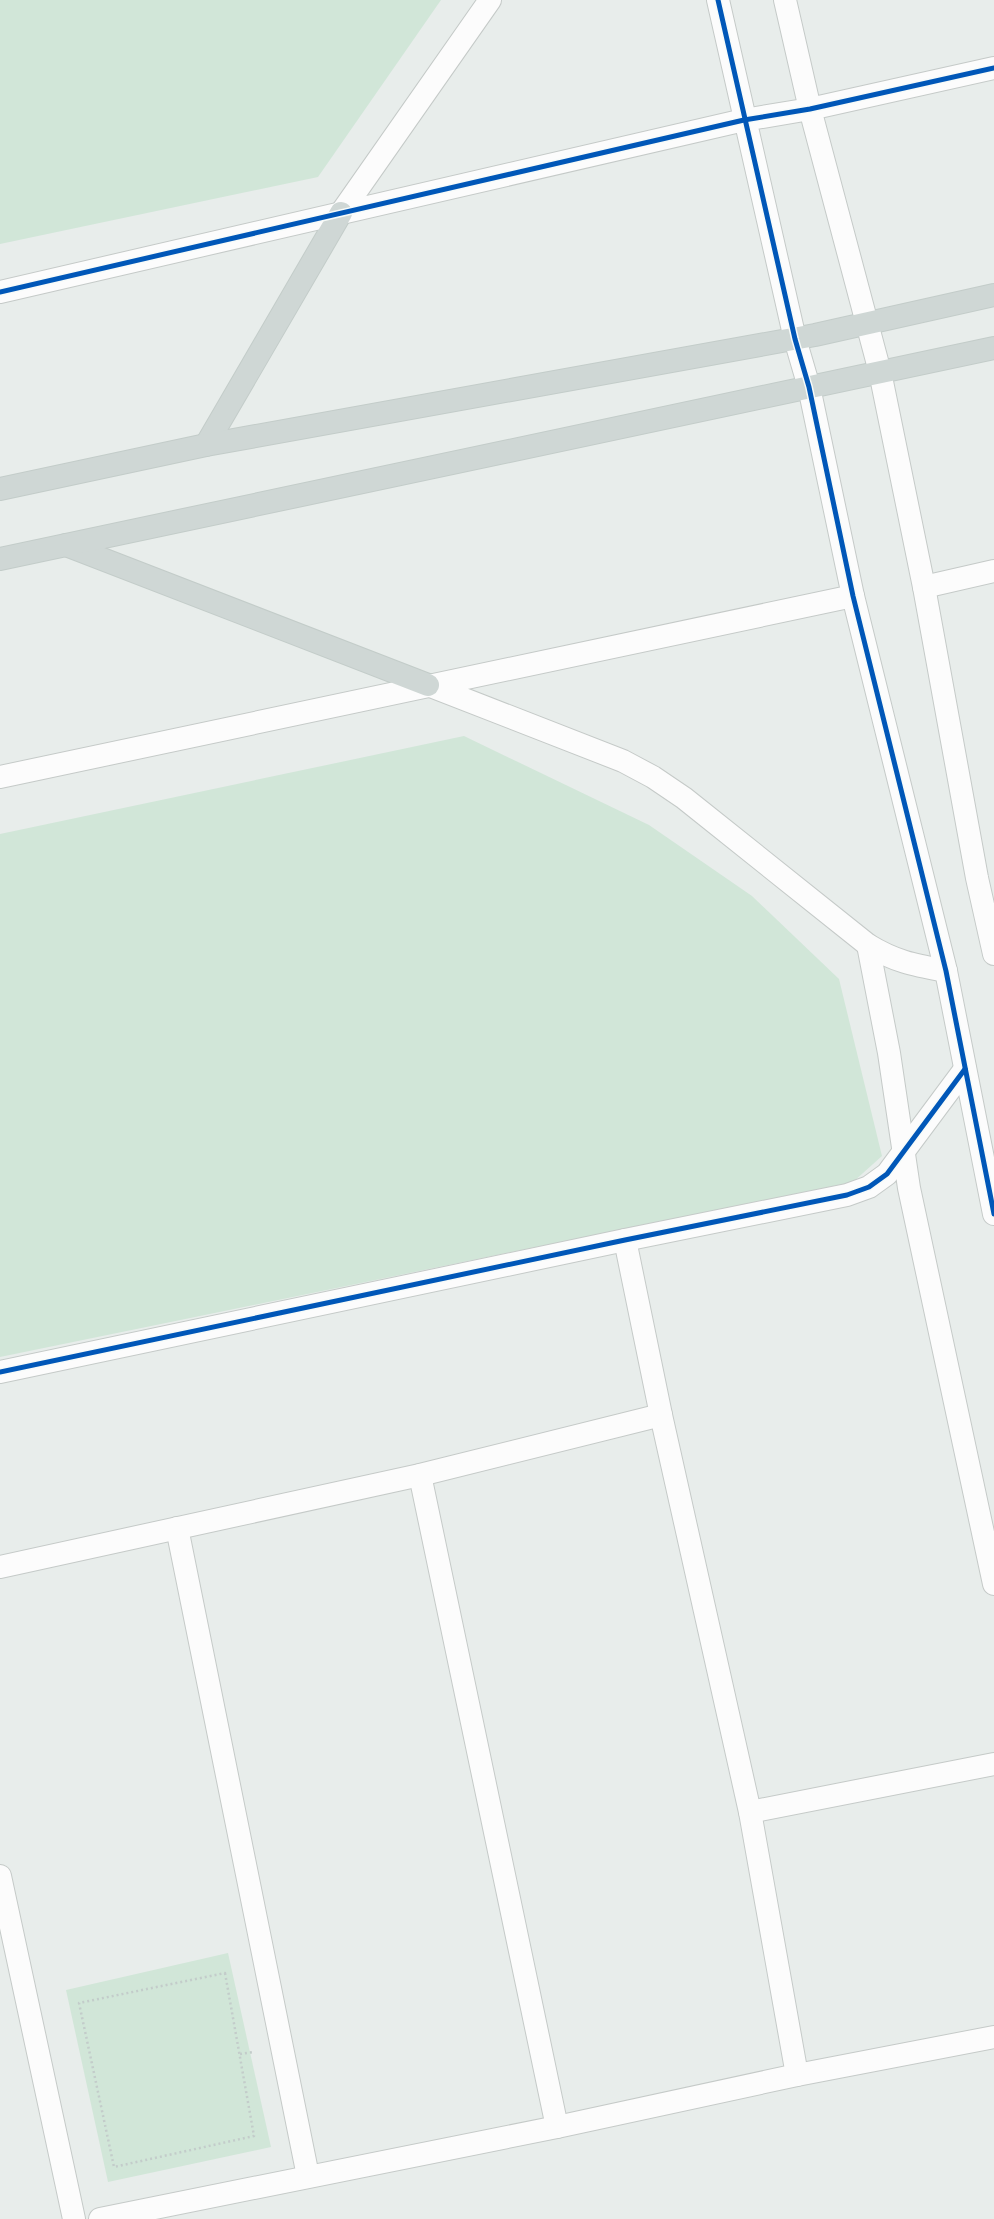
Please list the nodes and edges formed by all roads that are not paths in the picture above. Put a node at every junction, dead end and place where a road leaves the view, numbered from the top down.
1 (490, 0) edge
2 (718, 0) edge
3 (786, 0) edge
4 (994, 68) edge
5 (810, 109) junction
6 (744, 120) junction
7 (341, 213) junction
8 (0, 292) edge
9 (994, 294) edge
10 (867, 323) junction
11 (795, 339) junction
12 (994, 348) edge
13 (880, 372) junction
14 (809, 387) junction
15 (206, 445) junction
16 (0, 489) edge
17 (66, 545) junction
18 (0, 559) edge
19 (994, 571) edge
20 (924, 587) junction
21 (853, 596) junction
22 (428, 685) junction
23 (0, 777) edge
24 (986, 876) edge
25 (868, 945) junction
26 (994, 954) edge
27 (946, 971) junction
28 (966, 1070) junction
29 (904, 1153) junction
30 (994, 1214) edge
31 (625, 1240) junction
32 (0, 1372) edge
33 (661, 1415) junction
34 (420, 1475) junction
35 (177, 1528) junction
36 (0, 1568) edge
37 (994, 1584) edge
38 (994, 1764) edge
39 (750, 1812) junction
40 (0, 1876) edge
41 (994, 2037) edge
42 (797, 2075) junction
43 (557, 2127) junction
44 (308, 2176) junction
45 (74, 2219) edge
46 (100, 2219) edge

1 - 7 street
2 - 6 street
3 - 5 street
4 - 5 street
5 - 6 street
5 - 10 street
6 - 7 street
6 - 11 street
7 - 8 street
7 - 15 main road
9 - 10 main road
10 - 11 main road
10 - 13 street
11 - 14 street
11 - 15 main road
12 - 13 main road
13 - 14 main road
13 - 20 street
14 - 17 main road
14 - 21 street
15 - 16 main road
17 - 18 main road
17 - 22 main road
19 - 20 street
20 - 24 street
21 - 22 street
21 - 27 street
22 - 23 street
22 - 25 street
24 - 26 street
25 - 27 street
25 - 29 street
27 - 28 street
28 - 29 street
28 - 30 street
29 - 31 street
29 - 37 street
31 - 32 street
31 - 33 street
33 - 34 street
33 - 39 street
34 - 35 street
34 - 43 street
35 - 36 street
35 - 44 street
38 - 39 street
39 - 42 street
40 - 45 street
41 - 42 street
42 - 43 street
43 - 44 street
44 - 46 street

